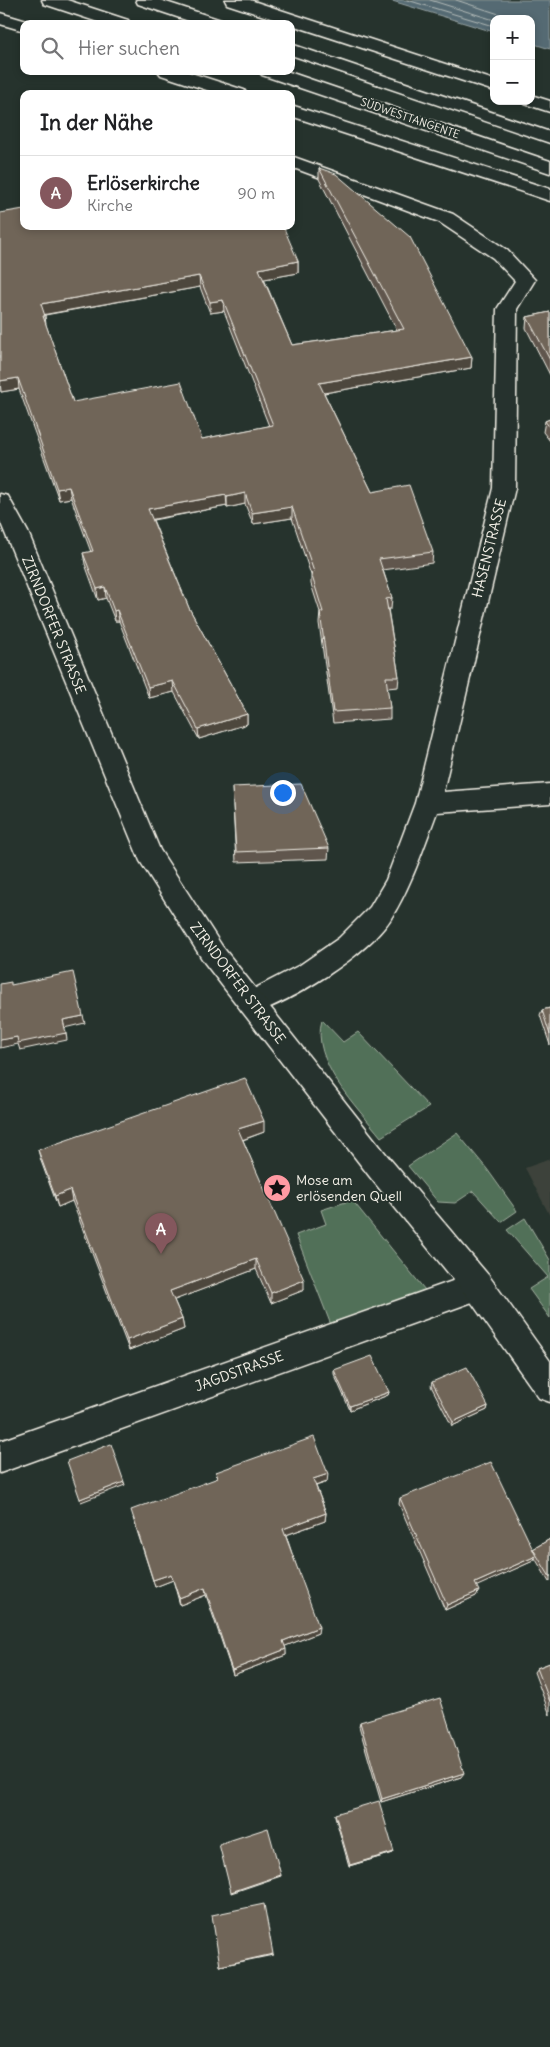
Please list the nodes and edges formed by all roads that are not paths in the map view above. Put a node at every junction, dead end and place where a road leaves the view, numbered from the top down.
1 (50, 0) edge
2 (144, 0) edge
3 (233, 0) edge
4 (0, 18) edge
5 (110, 20) edge
6 (203, 20) edge
7 (295, 20) edge
8 (295, 20) edge
9 (20, 25) edge
10 (295, 50) edge
11 (179, 75) edge
12 (280, 75) edge
13 (490, 85) edge
14 (226, 90) edge
15 (535, 101) edge
16 (550, 107) edge
17 (295, 111) edge
18 (550, 138) edge
19 (295, 162) edge
20 (550, 167) edge
21 (550, 195) edge
22 (0, 501) edge
23 (550, 794) edge
24 (428, 802) junction
25 (252, 1003) junction
26 (478, 1286) junction
27 (550, 1387) edge
28 (0, 1457) edge

1 - 5 main road
2 - 6 main road
3 - 8 main road
4 - 9 main road
7 - 13 main road
10 - 18 main road, SÜDWESTTANGENTE
11 - 14 main road
12 - 20 main road, SÜDWESTTANGENTE
15 - 16 main road
17 - 21 main road
19 - 24 main road, HASENSTRASSE
22 - 25 main road, ZIRNDORFER STRASSE
23 - 24 main road
24 - 25 main road, HASENSTRASSE
25 - 26 main road, ZIRNDORFER STRASSE
26 - 27 main road, ZIRNDORFER STRASSE
26 - 28 main road, JAGDSTRASSE

